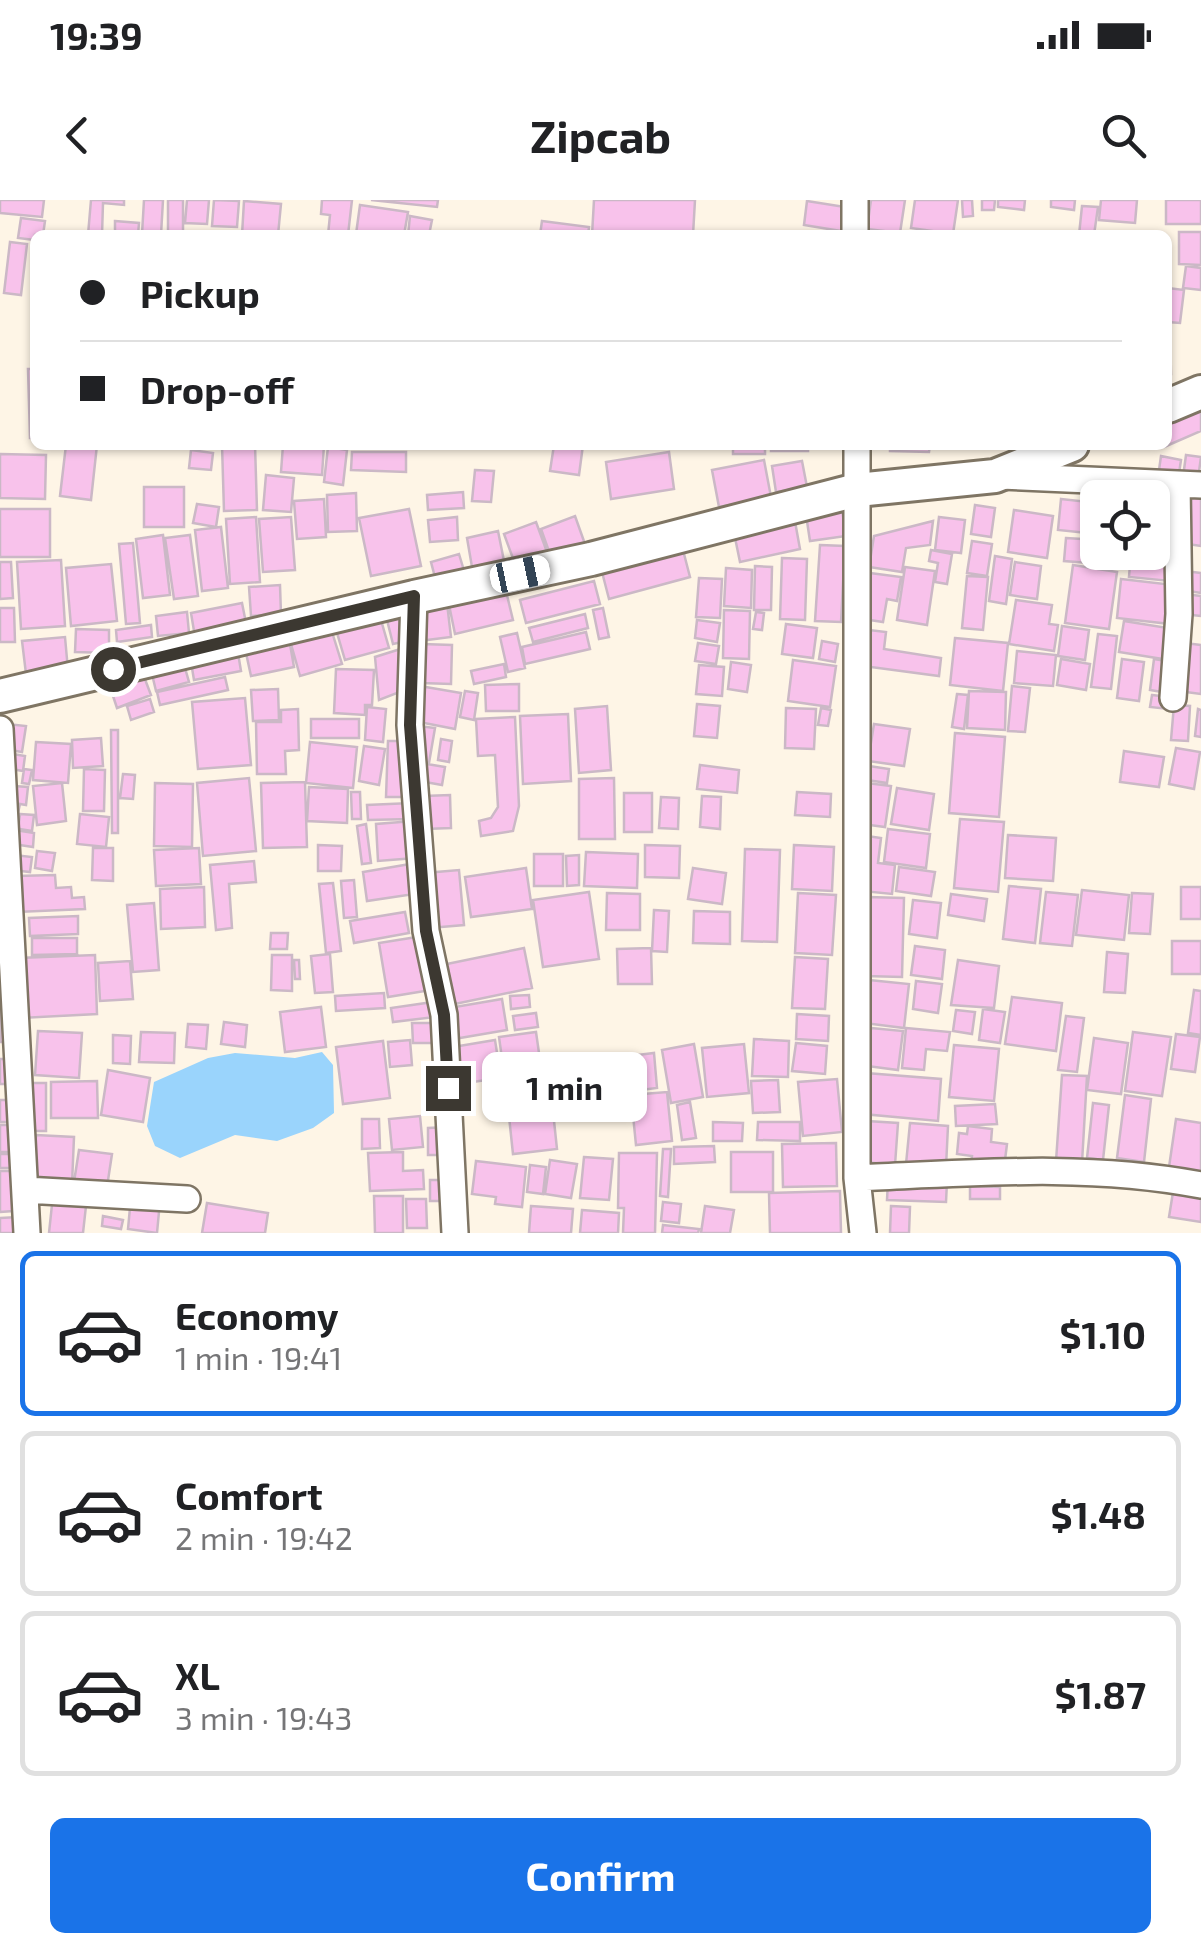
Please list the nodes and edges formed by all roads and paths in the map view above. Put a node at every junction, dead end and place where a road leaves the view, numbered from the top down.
1 (855, 200) edge
2 (855, 230) edge
3 (1201, 392) edge
4 (1172, 404) edge
5 (857, 450) edge
6 (1060, 450) edge
7 (995, 476) junction
8 (1189, 484) edge
9 (857, 490) junction
10 (414, 596) junction
11 (0, 696) edge
12 (1174, 698) dead end
13 (0, 729) edge
14 (857, 1178) junction
15 (1201, 1184) edge
16 (25, 1190) junction
17 (187, 1199) dead end
18 (28, 1233) edge
19 (455, 1233) edge
20 (863, 1233) edge

1 - 2 street
3 - 4 street
5 - 9 street
6 - 7 street
7 - 8 street
7 - 9 street
8 - 12 street
9 - 10 street
9 - 14 street
10 - 11 street
10 - 19 street
13 - 16 street
14 - 15 street
14 - 20 street
16 - 17 street
16 - 18 street

